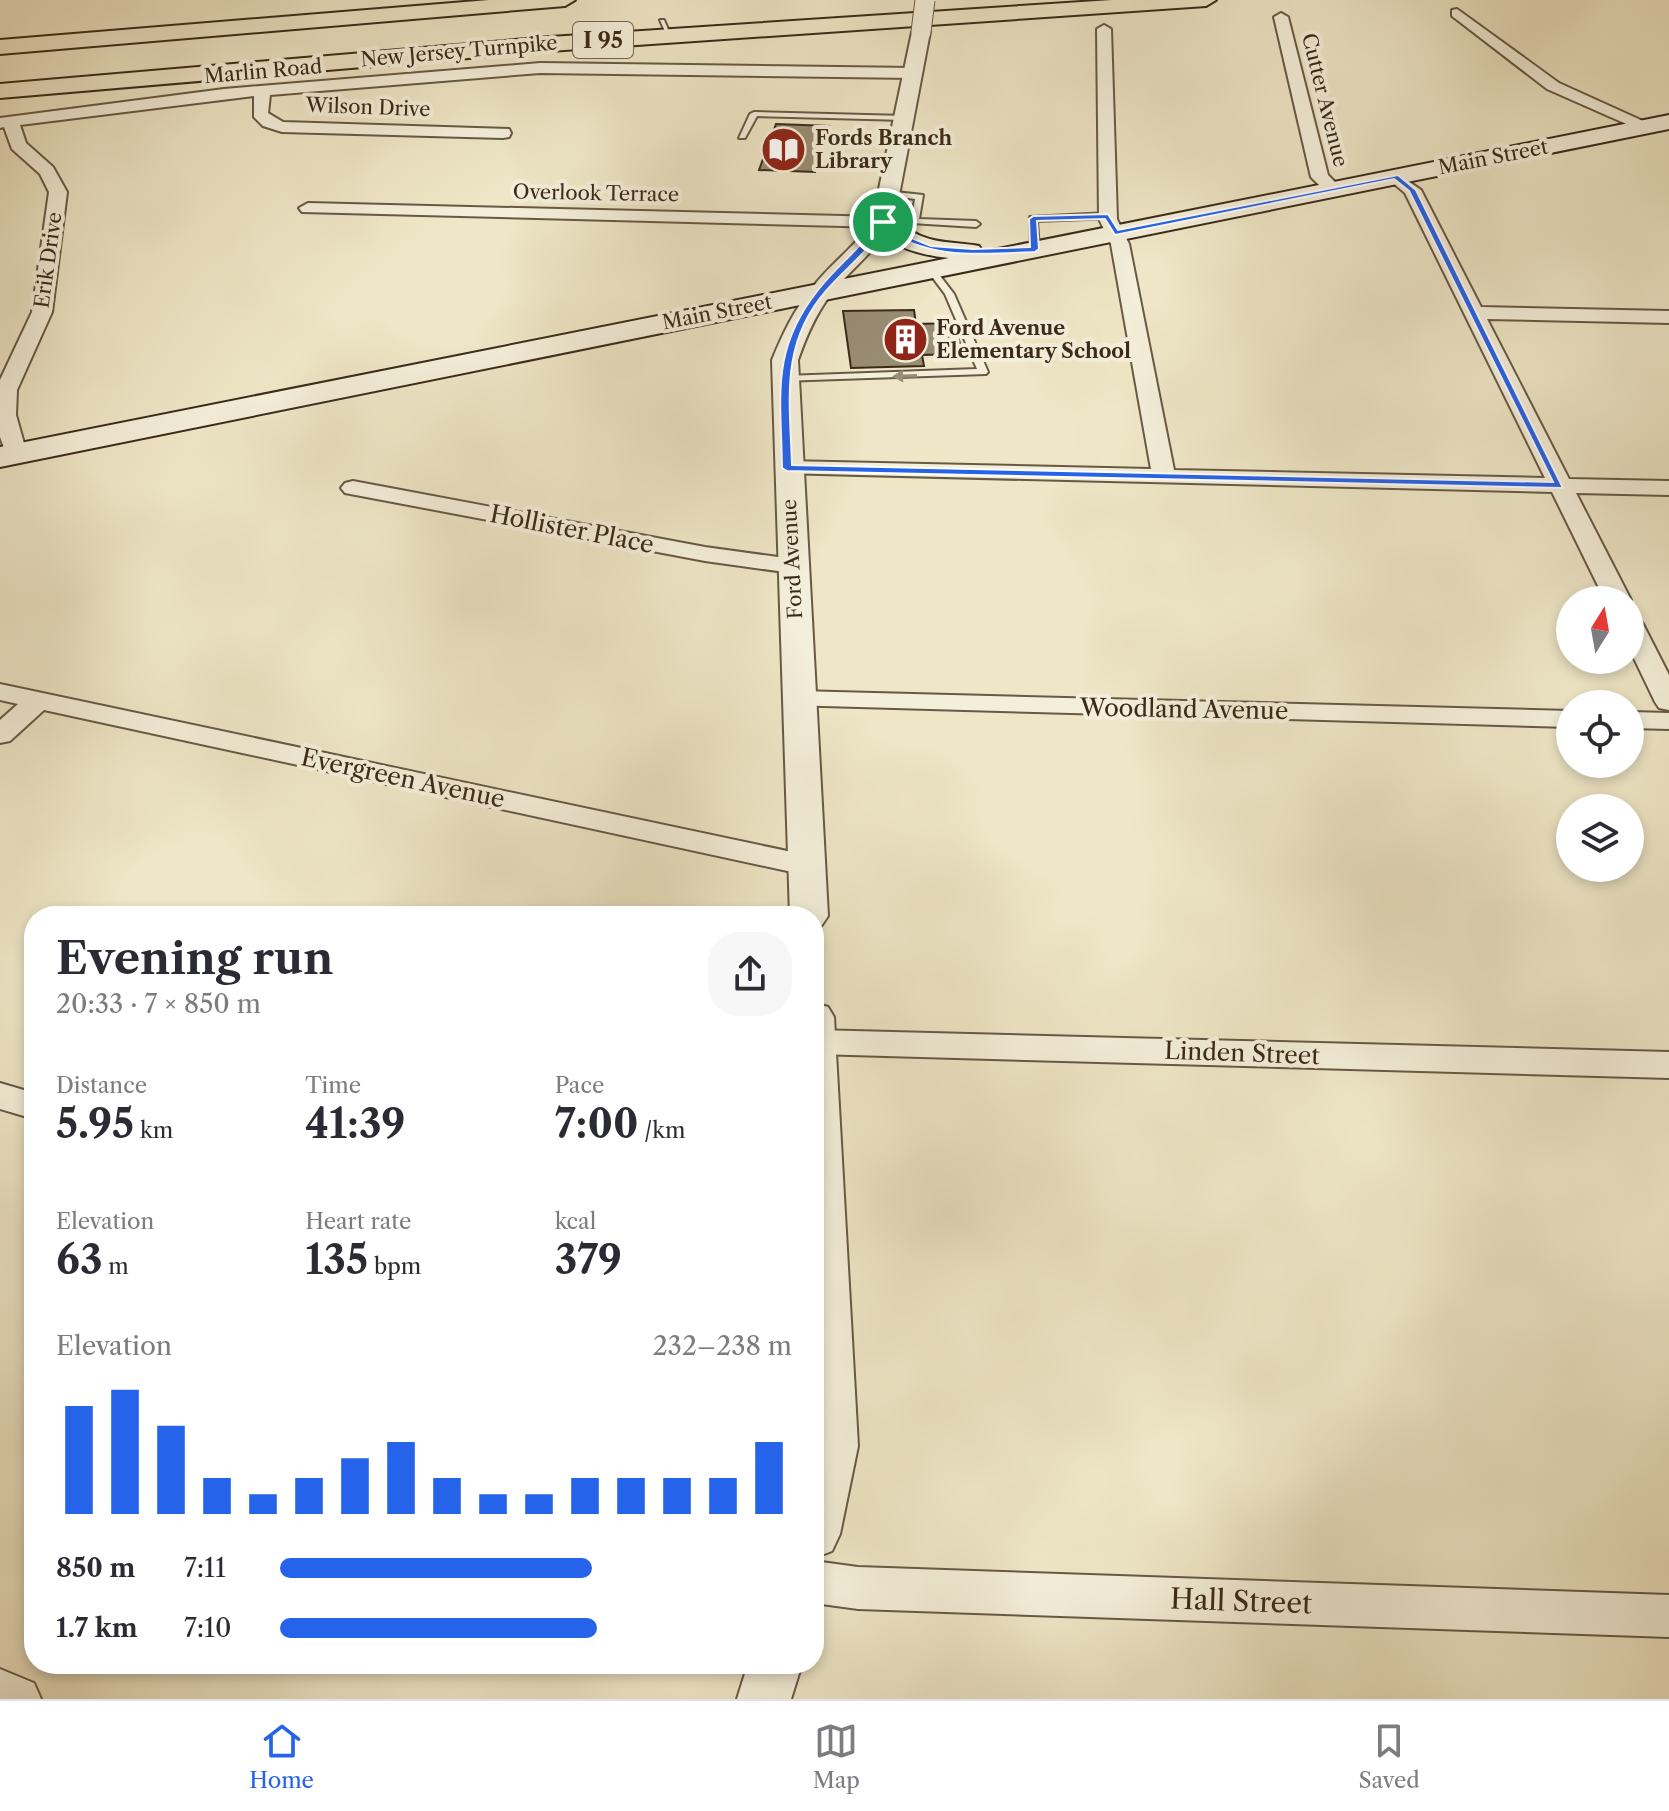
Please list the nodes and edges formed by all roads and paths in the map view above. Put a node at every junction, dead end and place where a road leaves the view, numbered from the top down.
1 (565, 0) edge
2 (925, 0) edge
3 (975, 0) edge
4 (1206, 0) edge
5 (585, 12) dead end
6 (1457, 13) dead end
7 (663, 17) junction
8 (1281, 17) dead end
9 (1104, 29) dead end
10 (0, 47) edge
11 (0, 61) edge
12 (914, 73) junction
13 (0, 76) edge
14 (0, 91) edge
15 (262, 91) junction
16 (905, 118) junction
17 (5, 122) edge
18 (1658, 124) edge
19 (503, 133) dead end
20 (742, 136) dead end
21 (1395, 177) junction
22 (1333, 189) junction
23 (889, 193) junction
24 (308, 208) dead end
25 (915, 217) junction
26 (891, 218) junction
27 (1063, 218) junction
28 (976, 224) dead end
29 (1112, 225) junction
30 (1076, 241) junction
31 (1035, 249) junction
32 (931, 270) junction
33 (821, 291) junction
34 (1474, 313) junction
35 (1669, 317) edge
36 (785, 379) junction
37 (8, 455) edge
38 (787, 468) junction
39 (1164, 478) junction
40 (1560, 485) junction
41 (353, 488) dead end
42 (1669, 488) edge
43 (792, 566) junction
44 (1611, 586) edge
45 (1644, 652) edge
46 (0, 692) edge
47 (798, 699) junction
48 (38, 700) junction
49 (1669, 702) edge
50 (1556, 719) edge
51 (1644, 720) edge
52 (1669, 721) edge
53 (0, 735) edge
54 (806, 865) junction
55 (808, 906) edge
56 (824, 1030) edge
57 (1669, 1065) edge
58 (0, 1096) edge
59 (24, 1103) edge
60 (824, 1341) edge
61 (824, 1496) edge
62 (824, 1583) edge
63 (1669, 1616) edge
64 (772, 1674) edge
65 (0, 1692) edge
66 (18, 1699) edge
67 (764, 1699) edge

1 - 10 highway, New Jersey Turnpike / I 95
2 - 12 street, Ford Avenue, bridge
3 - 7 highway, New Jersey Turnpike / I 95
4 - 7 highway, New Jersey Turnpike / I 95
5 - 11 highway, New Jersey Turnpike / I 95
6 - 18 street
7 - 13 highway, New Jersey Turnpike / I 95
7 - 14 highway, New Jersey Turnpike / I 95
8 - 22 street, Cutter Avenue
9 - 29 street
12 - 15 street, Marlin Road
12 - 16 street, Ford Avenue
15 - 17 street, Marlin Road
15 - 19 street, Wilson Drive
16 - 20 lane
16 - 23 street, Ford Avenue
17 - 37 street, Erik Drive
18 - 21 main road, Main Street
21 - 22 main road, Main Street
21 - 34 street
22 - 29 main road, Main Street
23 - 25 lane
23 - 26 street, Ford Avenue
24 - 26 street, Overlook Terrace
25 - 26 lane
25 - 28 lane
26 - 31 main road
26 - 33 street, Ford Avenue
27 - 29 lane
27 - 30 lane
27 - 31 lane
29 - 30 main road, Main Street
29 - 39 street
30 - 31 main road, Main Street
31 - 32 main road, Main Street
32 - 33 main road, Main Street
32 -> 36 lane
33 - 36 street, Ford Avenue
33 - 37 main road, Main Street
34 - 35 street
34 - 40 street
36 - 38 street, Ford Avenue
38 - 39 street
38 - 43 street, Ford Avenue
39 - 40 street
40 - 42 street
40 - 44 street
41 - 43 street, Hollister Place
43 - 47 street, Ford Avenue
45 - 49 street
46 - 48 street, Evergreen Avenue
47 - 50 street, Woodland Avenue
47 - 54 street, Ford Avenue
48 - 53 street
48 - 54 street, Evergreen Avenue
51 - 52 street
54 - 55 street, Ford Avenue
56 - 57 street, Linden Street
58 - 59 street
60 - 61 street
62 - 63 street, Hall Street
64 - 67 street
65 - 66 street

